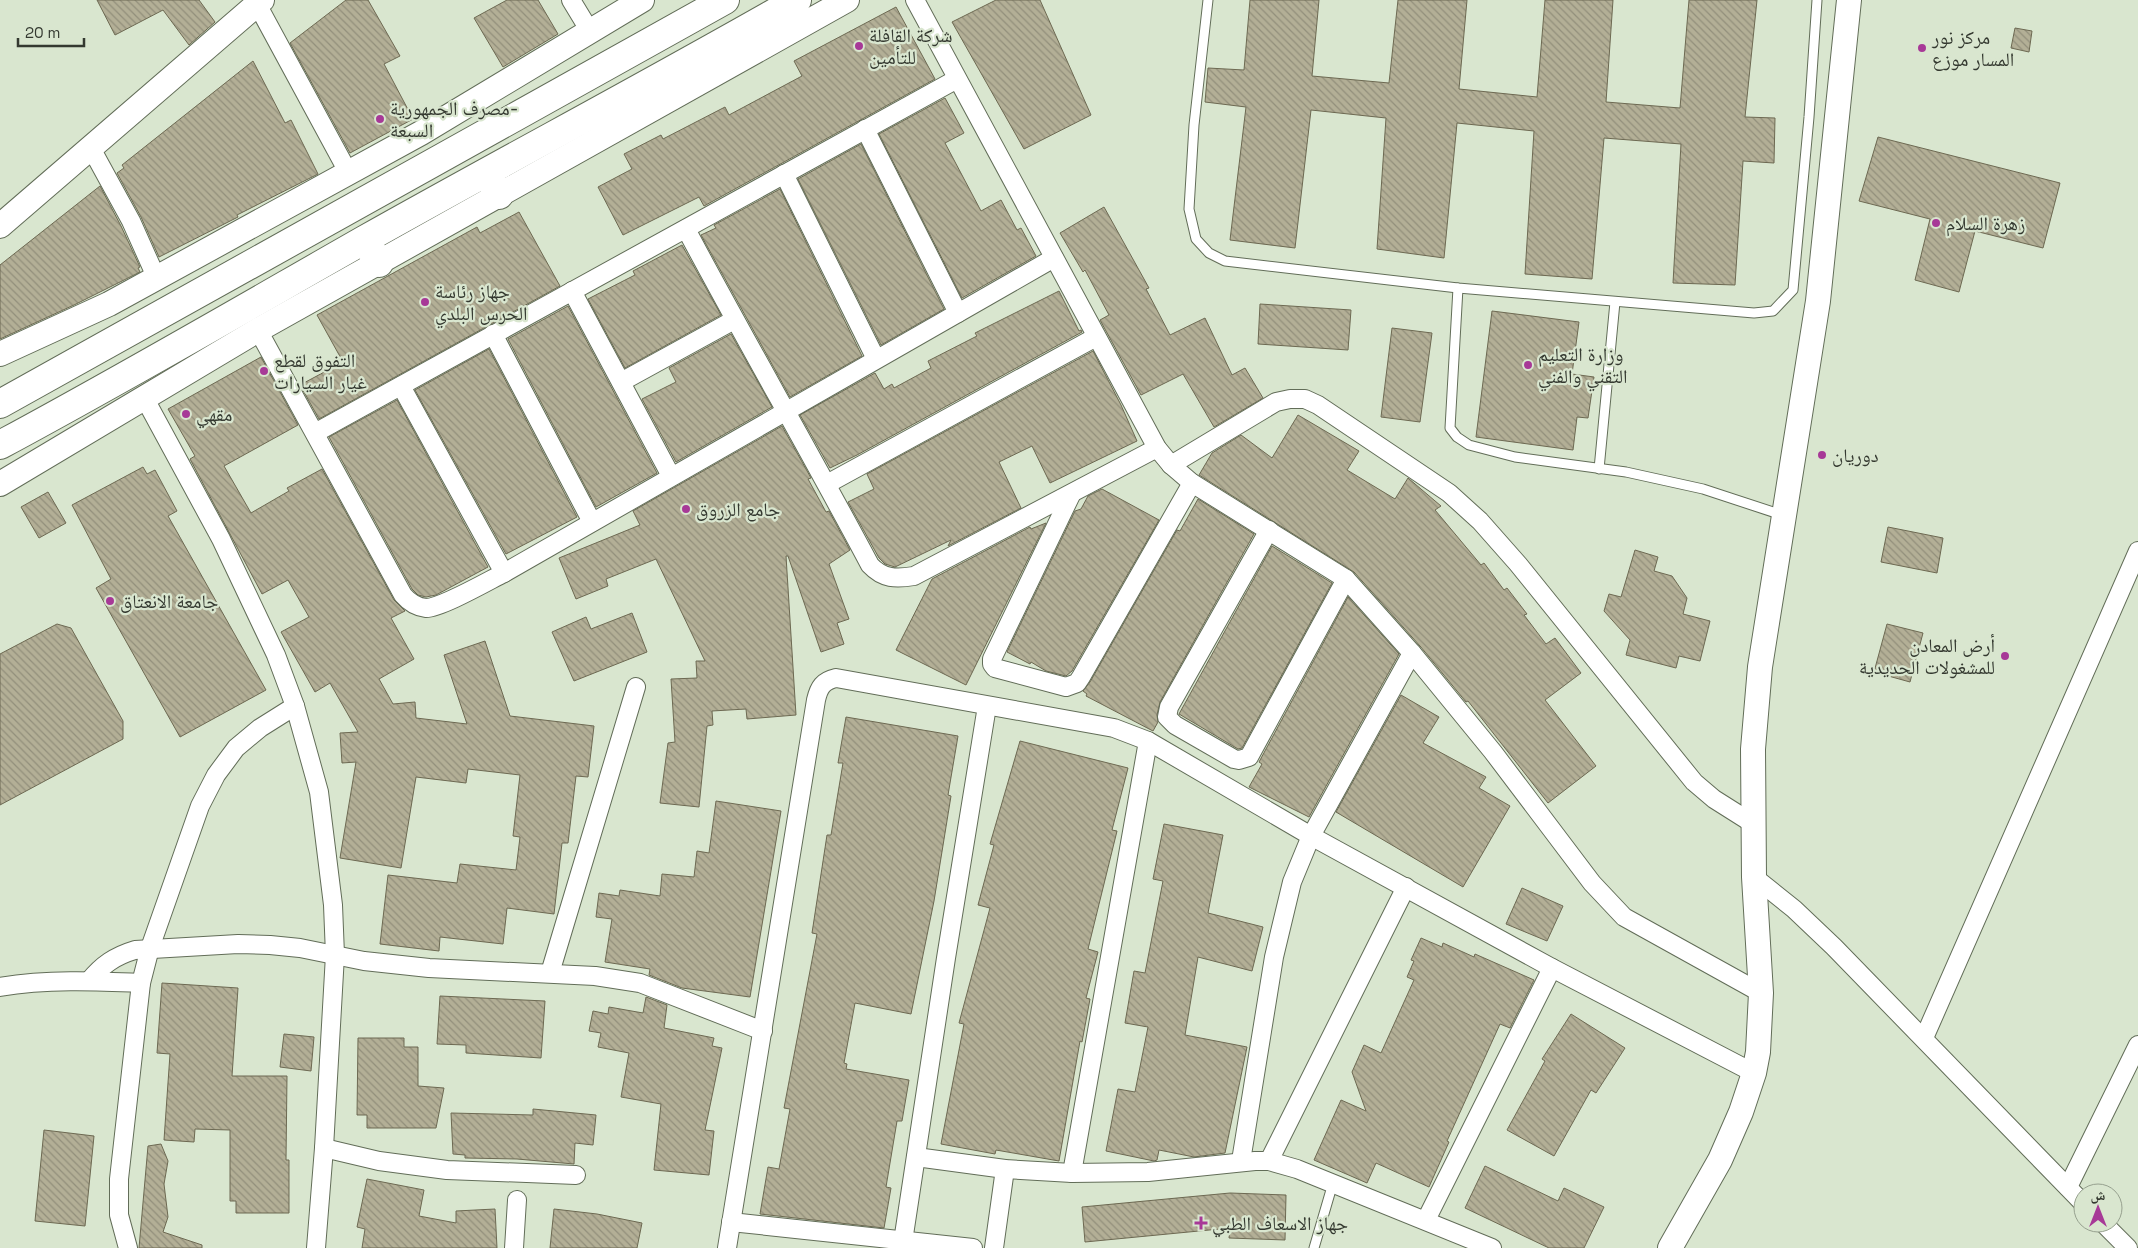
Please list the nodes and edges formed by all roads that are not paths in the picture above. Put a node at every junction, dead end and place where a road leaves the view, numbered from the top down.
1 (571, 0) edge
2 (642, 0) edge
3 (725, 0) edge
4 (797, 0) edge
5 (847, 0) edge
6 (915, 0) edge
7 (1208, 0) edge
8 (1817, 0) edge
9 (1849, 0) edge
10 (259, 2) edge
11 (591, 33) junction
12 (958, 79) junction
13 (865, 129) junction
14 (91, 148) junction
15 (348, 172) junction
16 (784, 174) junction
17 (493, 184) junction
18 (0, 226) edge
19 (686, 229) junction
20 (365, 240) junction
21 (1054, 258) junction
22 (379, 263) junction
23 (158, 279) junction
24 (1458, 288) junction
25 (572, 291) junction
26 (1615, 302) junction
27 (958, 312) junction
28 (734, 320) junction
29 (258, 330) junction
30 (493, 334) junction
31 (1096, 337) junction
32 (0, 354) edge
33 (876, 359) junction
34 (621, 382) junction
35 (401, 386) junction
36 (145, 399) junction
37 (0, 404) edge
38 (786, 411) junction
39 (315, 433) junction
40 (0, 445) edge
41 (1157, 448) junction
42 (1171, 465) junction
43 (1599, 469) junction
44 (671, 476) junction
45 (1192, 483) junction
46 (0, 484) edge
47 (827, 484) junction
48 (1072, 495) junction
49 (1785, 516) junction
50 (592, 522) junction
51 (1269, 530) junction
52 (2138, 551) edge
53 (504, 573) junction
54 (1346, 579) junction
55 (1412, 653) junction
56 (636, 687) dead end
57 (295, 706) junction
58 (987, 706) junction
59 (1148, 741) junction
60 (1752, 823) junction
61 (1312, 836) junction
62 (1754, 877) junction
63 (1406, 887) junction
64 (150, 948) junction
65 (336, 955) junction
66 (1552, 968) junction
67 (550, 973) junction
68 (89, 981) junction
69 (141, 983) junction
70 (0, 987) edge
71 (1761, 993) junction
72 (763, 1031) junction
73 (1924, 1038) junction
74 (2138, 1045) edge
75 (1754, 1073) junction
76 (324, 1148) junction
77 (916, 1158) junction
78 (1269, 1161) junction
79 (1241, 1162) junction
80 (1005, 1169) junction
81 (1072, 1173) junction
82 (576, 1175) dead end
83 (1333, 1183) junction
84 (2068, 1187) junction
85 (2073, 1192) edge
86 (517, 1200) dead end
87 (1426, 1220) junction
88 (731, 1222) junction
89 (2113, 1233) edge
90 (903, 1244) edge
91 (128, 1248) edge
92 (316, 1248) edge
93 (514, 1248) edge
94 (727, 1248) edge
95 (973, 1248) edge
96 (994, 1248) edge
97 (1314, 1248) edge
98 (1492, 1248) edge
99 (1670, 1248) edge
100 (2128, 1248) edge

1 - 11 street
2 - 11 street
3 - 37 highway
4 - 17 highway
5 - 17 street
6 - 12 street
7 - 24 lane
8 - 26 lane
9 - 49 street
10 - 14 street
10 - 15 street
11 - 15 street
12 - 13 street
12 - 21 street
13 - 16 street
13 - 27 street
14 - 18 street
14 - 23 street
15 - 23 street
16 - 19 street
16 - 33 street
17 - 20 highway
17 - 22 street
19 - 25 street
19 - 28 street
20 - 22 highway
20 - 40 highway
21 - 27 street
21 - 31 street
22 - 29 street
23 - 32 street
24 - 26 lane
24 - 43 lane
25 - 30 street
25 - 34 street
26 - 43 lane
27 - 33 street
28 - 34 street
28 - 38 street
29 - 36 street
29 - 39 street
30 - 35 street
30 - 50 street
31 - 41 street
31 - 47 street
33 - 38 street
34 - 44 street
35 - 39 street
35 - 53 street
36 - 46 street
36 - 57 street
38 - 44 street
38 - 47 street
39 - 53 street
41 - 42 street
41 - 48 street
42 - 45 street
42 - 60 street
43 - 49 lane
44 - 50 street
45 - 48 street
45 - 51 street
47 - 48 street
49 - 60 street
50 - 53 street
51 - 54 street
51 - 54 street
52 - 73 street
54 - 55 street
55 - 61 street
55 - 71 street
56 - 67 street
57 - 64 street
57 - 65 street
58 - 59 street
58 - 72 street
58 - 77 street
59 - 61 street
59 - 81 street
60 - 62 street
61 - 63 street
61 - 79 street
62 - 71 street
62 - 73 street
63 - 66 street
63 - 78 street
64 - 65 street
64 - 68 street
64 - 69 street
65 - 67 street
65 - 76 street
66 - 75 street
66 - 87 street
67 - 72 street
68 - 69 street
68 - 70 street
69 - 91 street
71 - 75 street
72 - 88 street
73 - 84 street
74 - 84 street
75 - 99 street
76 - 82 street
76 - 92 street
77 - 80 street
77 - 90 street
78 - 79 street
78 - 83 street
79 - 81 street
80 - 81 street
80 - 96 street
83 - 87 street
83 - 97 lane
84 - 85 street
86 - 93 street
87 - 98 street
88 - 90 street
88 - 94 street
89 - 100 street
90 - 95 street

